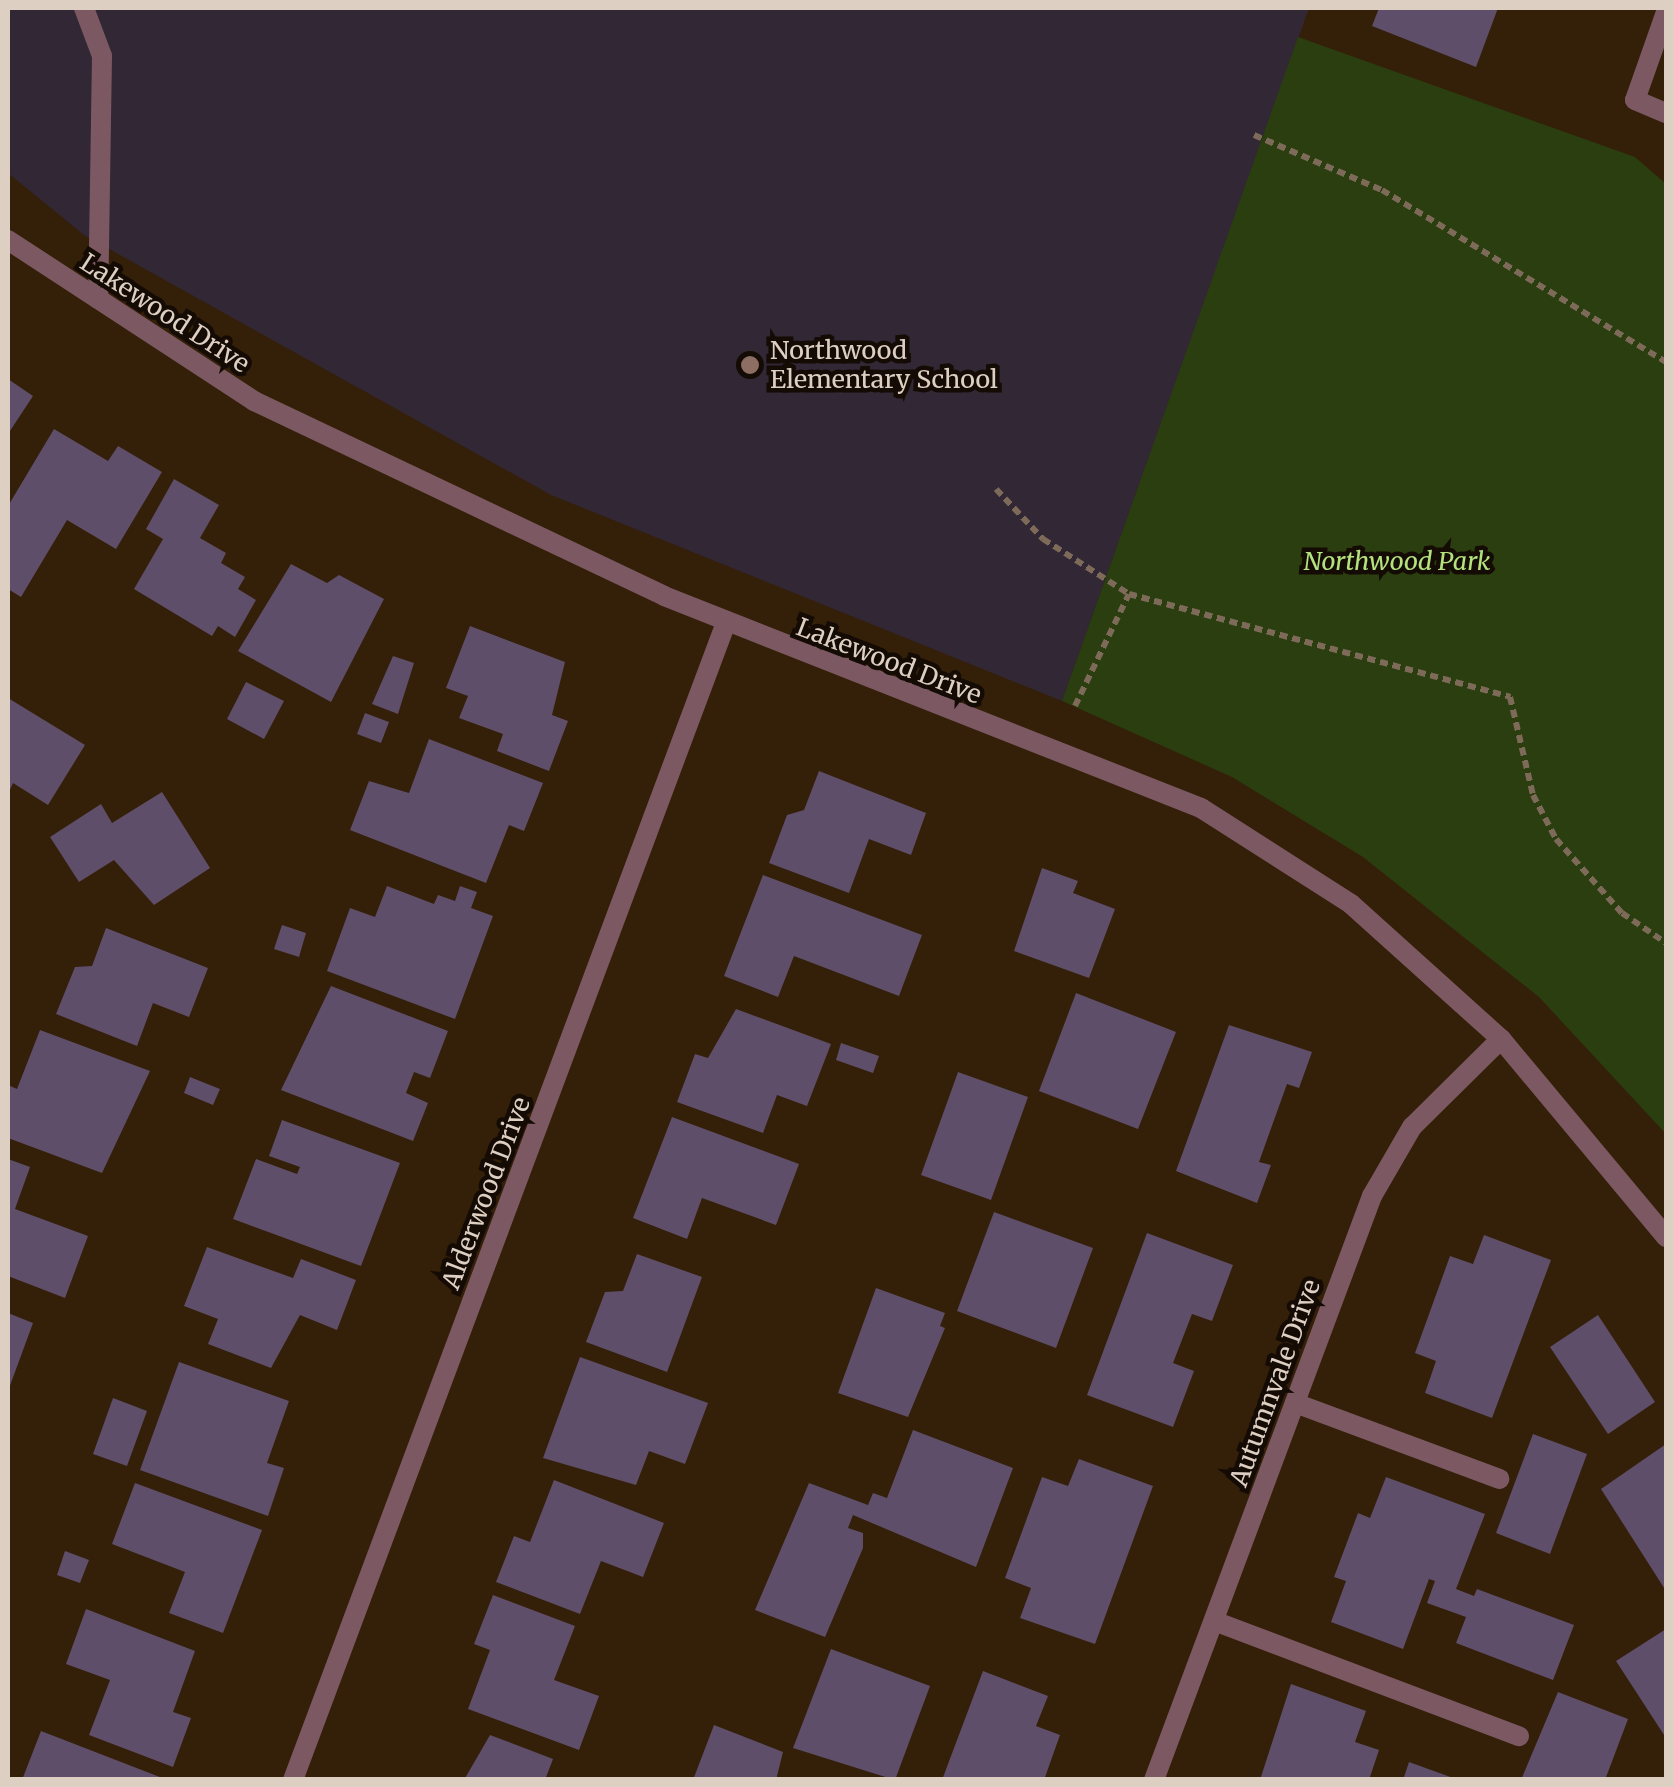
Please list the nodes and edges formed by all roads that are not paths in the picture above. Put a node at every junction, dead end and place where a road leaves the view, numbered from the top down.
1 (84, 8) edge
2 (1666, 12) edge
3 (1666, 113) edge
4 (8, 240) edge
5 (98, 299) junction
6 (726, 625) junction
7 (1500, 1038) junction
8 (1666, 1236) edge
9 (1294, 1403) junction
10 (1499, 1479) dead end
11 (1214, 1622) junction
12 (1519, 1736) dead end
13 (293, 1780) edge
14 (1154, 1780) edge

1 - 5 street
2 - 3 street
4 - 5 street, Lakewood Drive
5 - 6 street, Lakewood Drive
6 - 7 street, Lakewood Drive
6 - 13 street, Alderwood Drive
7 - 8 street, Lakewood Drive
7 - 9 street, Autumnvale Drive
9 - 10 street
9 - 11 street, Autumnvale Drive
11 - 12 street
11 - 14 street, Autumnvale Drive

